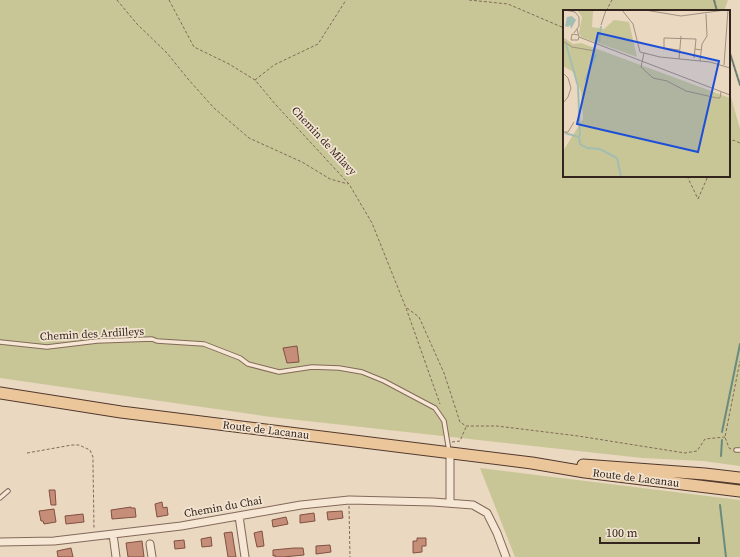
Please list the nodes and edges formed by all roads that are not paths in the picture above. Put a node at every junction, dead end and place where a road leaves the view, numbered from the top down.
1 (0, 342) edge
2 (0, 393) edge
3 (449, 447) junction
4 (532, 463) junction
5 (740, 478) edge
6 (8, 491) dead end
7 (740, 491) edge
8 (0, 498) edge
9 (450, 503) junction
10 (239, 516) junction
11 (114, 534) junction
12 (0, 542) edge
13 (150, 544) dead end
14 (116, 557) edge
15 (152, 557) edge
16 (245, 557) edge
17 (506, 557) edge

1 - 3 lane, Chemin des Ardilleys
2 - 3 main road, Route de Lacanau
3 - 4 main road, Route de Lacanau
3 - 9 street
4 - 5 main road, Route de Lacanau
4 - 7 main road, Route de Lacanau
6 - 8 lane
9 - 10 street, Chemin du Chai
9 - 17 street
10 - 11 street, Chemin du Chai
10 - 16 street
11 - 12 street, Chemin du Chai
11 - 14 street
13 - 15 street

